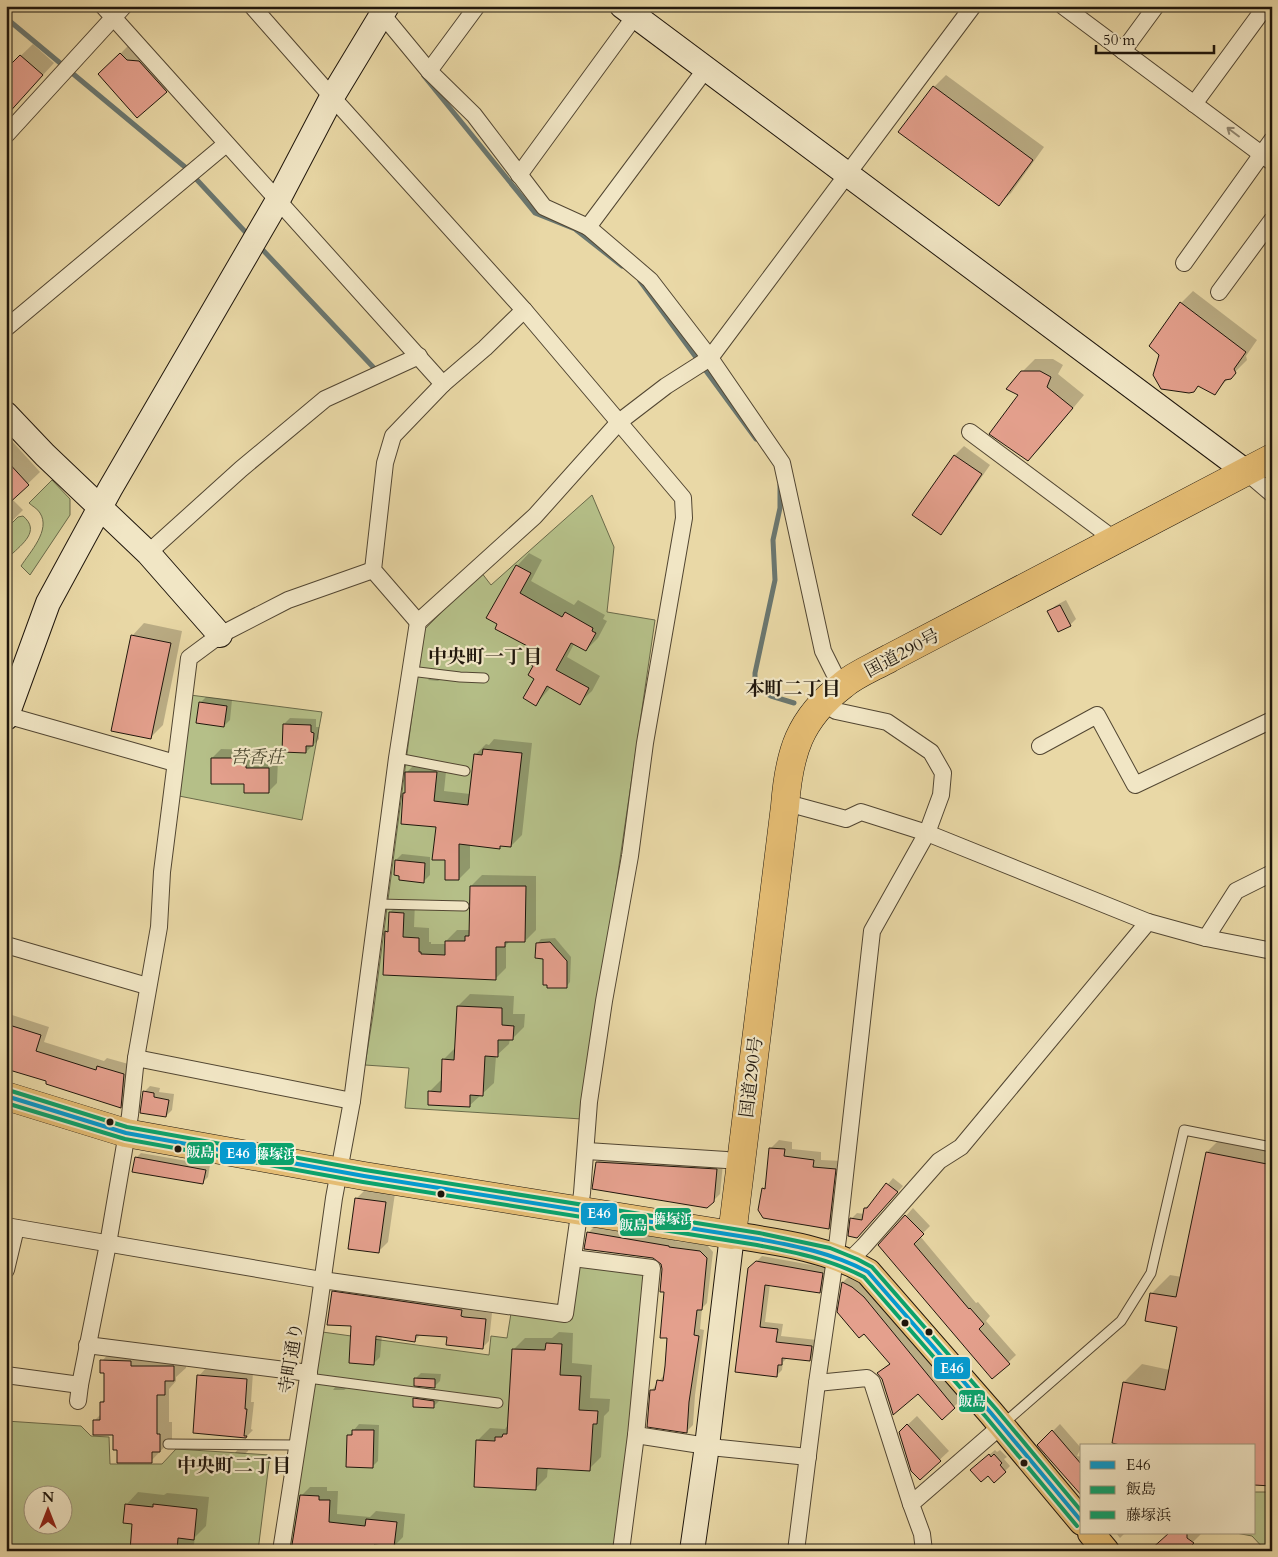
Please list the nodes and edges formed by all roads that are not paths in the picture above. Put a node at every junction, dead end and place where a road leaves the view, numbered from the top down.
1 (252, 6) edge
2 (477, 6) edge
3 (973, 6) edge
4 (1063, 6) edge
5 (1156, 6) edge
6 (1266, 6) edge
7 (381, 9) edge
8 (114, 10) edge
9 (628, 11) edge
10 (1123, 51) junction
11 (705, 70) junction
12 (429, 71) junction
13 (332, 97) junction
14 (1194, 104) junction
15 (6, 135) edge
16 (1272, 140) edge
17 (226, 144) junction
18 (1267, 158) edge
19 (519, 175) junction
20 (847, 175) junction
21 (278, 200) junction
22 (1272, 220) edge
23 (588, 227) junction
24 (1184, 263) dead end
25 (1219, 292) dead end
26 (524, 310) junction
27 (6, 328) edge
28 (419, 356) junction
29 (710, 358) junction
30 (443, 384) junction
31 (6, 414) edge
32 (619, 422) junction
33 (970, 432) dead end
34 (1272, 458) edge
35 (1245, 471) junction
36 (1272, 494) edge
37 (100, 507) junction
38 (1115, 540) junction
39 (148, 553) junction
40 (373, 570) junction
41 (418, 622) junction
42 (220, 635) junction
43 (410, 671) junction
44 (484, 678) dead end
45 (844, 684) junction
46 (823, 702) junction
47 (7, 716) edge
48 (1272, 720) edge
49 (1040, 746) dead end
50 (397, 758) junction
51 (175, 763) junction
52 (465, 771) dead end
53 (785, 806) junction
54 (927, 833) junction
55 (1272, 873) edge
56 (378, 904) junction
57 (464, 906) dead end
58 (1148, 922) junction
59 (1206, 938) junction
60 (6, 945) edge
61 (1272, 951) edge
62 (147, 986) junction
63 (136, 1058) junction
64 (6, 1096) edge
65 (352, 1101) junction
66 (126, 1133) junction
67 (1272, 1147) edge
68 (587, 1150) junction
69 (741, 1162) junction
70 (340, 1171) junction
71 (580, 1209) junction
72 (11, 1227) edge
73 (732, 1235) junction
74 (108, 1244) junction
75 (573, 1258) junction
76 (842, 1259) junction
77 (6, 1270) edge
78 (322, 1280) junction
79 (87, 1344) junction
80 (6, 1375) edge
81 (308, 1376) junction
82 (817, 1383) junction
83 (498, 1403) dead end
84 (1001, 1426) junction
85 (636, 1435) junction
86 (168, 1444) dead end
87 (297, 1445) junction
88 (707, 1446) junction
89 (808, 1457) junction
90 (911, 1504) junction
91 (1080, 1520) edge
92 (1092, 1534) edge
93 (280, 1551) edge
94 (621, 1551) edge
95 (692, 1551) edge
96 (796, 1551) edge
97 (924, 1551) edge
98 (1106, 1551) edge

1 - 13 street
2 - 12 street
3 - 20 street
4 - 10 street
5 - 10 street
6 - 14 street
7 - 12 street
7 - 13 street
8 - 15 street
8 - 17 street
9 - 11 street
9 - 19 street
10 - 14 street
11 - 20 street
11 - 23 street
12 - 19 street
13 - 21 street
13 - 26 street
18 -> 14 street
16 - 18 street
17 - 21 street
17 - 27 street
18 - 24 street
19 - 23 street
20 - 29 street
20 - 35 street
21 - 28 street
21 - 37 street
22 - 25 street
23 - 29 street
26 - 30 street
26 - 32 street
28 - 30 street
28 - 39 street
29 - 32 street
29 - 45 street
30 - 40 street
31 - 37 street
32 - 41 street
32 - 68 street
33 - 38 street
34 - 35 highway, 国道290号
35 - 36 street
35 - 38 highway, 国道290号
37 - 39 street
37 - 47 street
38 - 45 highway, 国道290号
39 - 42 street
40 - 41 street
40 - 42 street
41 - 43 street, 寺町通り
42 - 51 street
43 - 44 lane
43 - 50 street, 寺町通り
45 - 46 highway, 国道290号
46 - 53 highway, 国道290号
46 - 54 street
47 - 51 street
48 - 49 street
50 - 52 lane
50 - 56 street, 寺町通り
51 - 62 street
53 - 54 street
53 - 69 highway, 国道290号
54 - 58 street
54 - 76 street
55 - 59 street
56 - 57 lane
56 - 65 street, 寺町通り
58 - 59 street
58 - 76 street
59 - 61 street
60 - 62 street
62 - 63 street
63 - 65 street
63 - 66 street
64 - 66 highway
65 - 70 street, 寺町通り
66 - 70 highway
66 - 74 street
67 - 84 lane
68 - 69 street
68 - 71 street
69 - 73 highway, 国道290号
70 - 71 highway
70 - 78 street, 寺町通り
71 - 73 highway
71 - 75 street
72 - 74 street
72 - 77 street
73 - 76 main road
73 - 88 street
74 - 78 street
74 - 79 street
75 - 78 street
75 - 85 street
76 - 82 street
76 - 84 main road
78 - 81 street, 寺町通り
79 - 80 street
79 - 81 street
81 - 83 lane
81 - 87 street, 寺町通り
82 - 89 street
82 - 90 street
84 - 90 street
84 - 91 main road
85 - 88 street
85 - 94 street
86 - 87 lane
87 - 93 street, 寺町通り
88 - 89 street
88 - 95 street
89 - 96 street
90 - 97 street
92 - 98 main road

